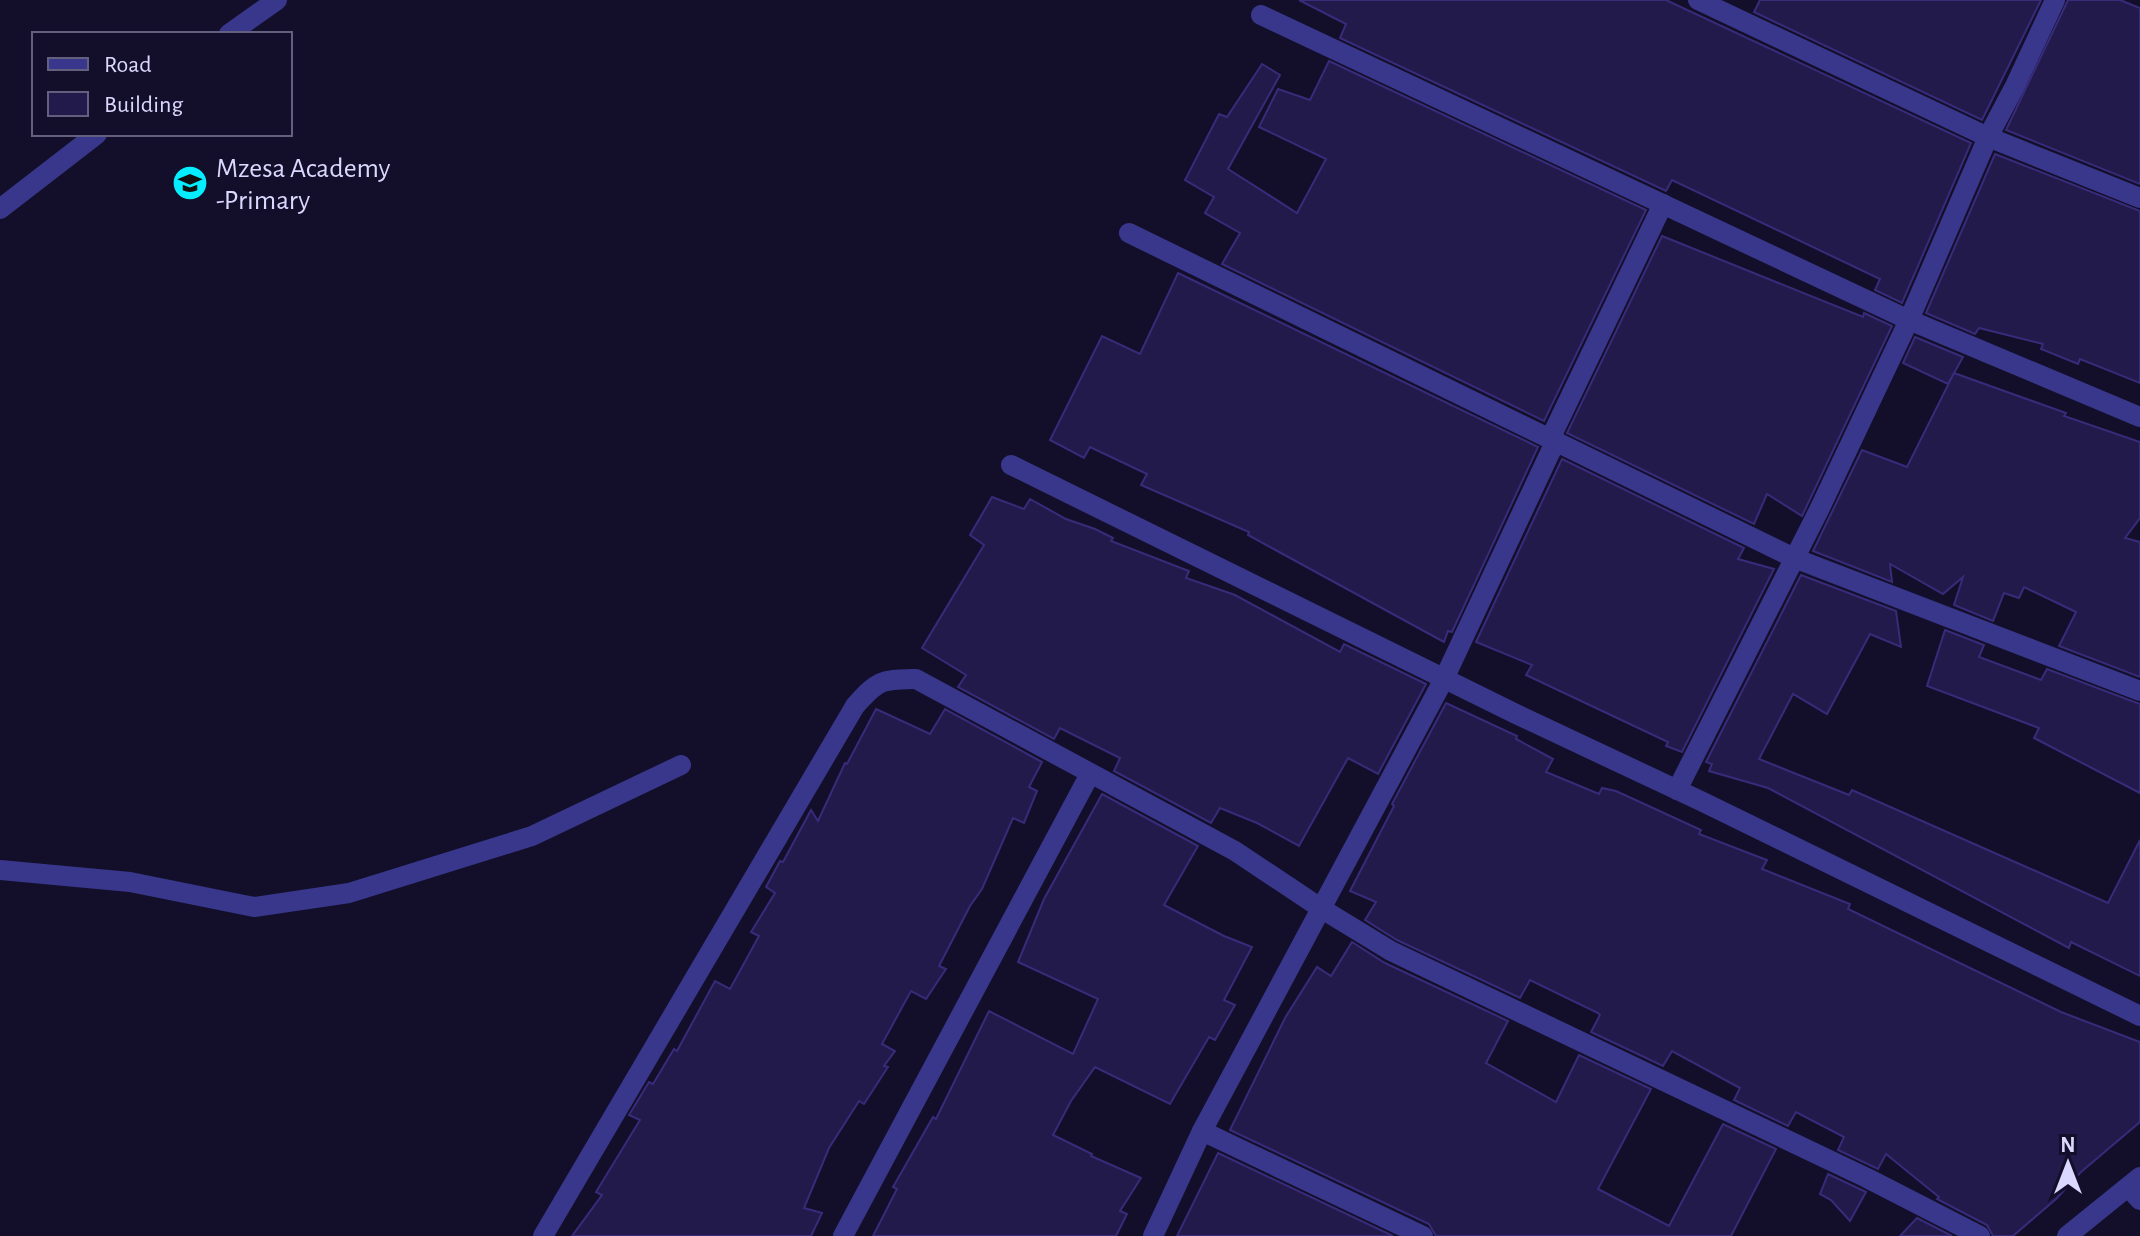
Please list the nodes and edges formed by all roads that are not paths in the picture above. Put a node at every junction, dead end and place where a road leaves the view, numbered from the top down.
1 (277, 0) edge
2 (1698, 0) edge
3 (2055, 0) edge
4 (1261, 15) dead end
5 (232, 32) edge
6 (94, 136) edge
7 (1988, 137) junction
8 (2140, 198) edge
9 (1663, 204) junction
10 (0, 209) edge
11 (1129, 233) dead end
12 (1909, 320) junction
13 (2140, 417) edge
14 (1554, 439) junction
15 (1011, 465) dead end
16 (1794, 558) junction
17 (1444, 679) junction
18 (2140, 691) edge
19 (681, 765) dead end
20 (1090, 774) junction
21 (1677, 790) junction
22 (0, 870) edge
23 (1322, 909) junction
24 (2140, 1016) edge
25 (1202, 1131) junction
26 (2136, 1189) edge
27 (543, 1236) edge
28 (843, 1236) edge
29 (1153, 1236) edge
30 (1423, 1236) edge
31 (1980, 1236) edge
32 (2067, 1236) edge

1 - 5 street
2 - 7 street
3 - 7 street
4 - 9 street
6 - 10 street
7 - 8 street
7 - 12 street
9 - 12 street
9 - 14 street
11 - 14 street
12 - 13 street
12 - 16 street
14 - 16 street
14 - 17 street
15 - 17 street
16 - 18 street
16 - 21 street
17 - 21 street
17 - 23 street
19 - 22 street
20 - 23 street
20 - 27 street
20 - 28 street
21 - 24 street
23 - 25 street
23 - 31 street
25 - 29 street
25 - 30 street
26 - 32 street

